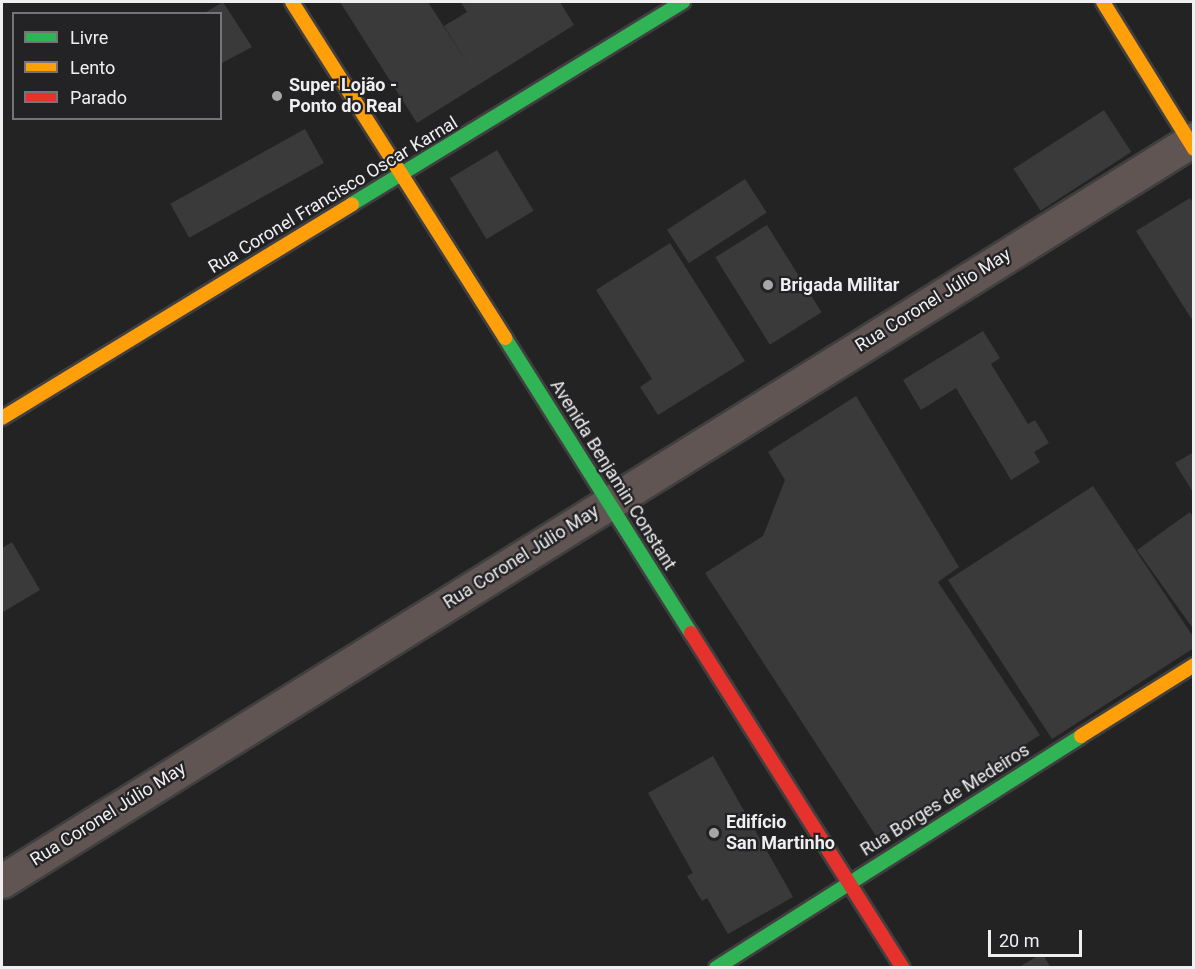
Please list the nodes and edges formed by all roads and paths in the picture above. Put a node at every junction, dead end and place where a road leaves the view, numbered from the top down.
1 (292, 2) edge
2 (683, 2) edge
3 (1103, 2) edge
4 (1192, 143) edge
5 (402, 174) junction
6 (2, 418) edge
7 (609, 502) junction
8 (1194, 665) edge
9 (2, 881) edge
10 (848, 881) junction
11 (716, 968) edge
12 (903, 968) edge

1 - 5 main road, Avenida Benjamin Constant
2 - 5 main road, Rua Coronel Francisco Oscar Karnal
3 - 4 main road
4 - 7 street, Rua Coronel Júlio May
5 - 6 main road, Rua Coronel Francisco Oscar Karnal
5 - 7 main road, Avenida Benjamin Constant
7 - 9 street, Rua Coronel Júlio May
7 - 10 main road, Avenida Benjamin Constant
8 - 10 main road, Rua Borges de Medeiros
10 - 11 main road, Rua Borges de Medeiros
10 - 12 main road, Avenida Benjamin Constant

